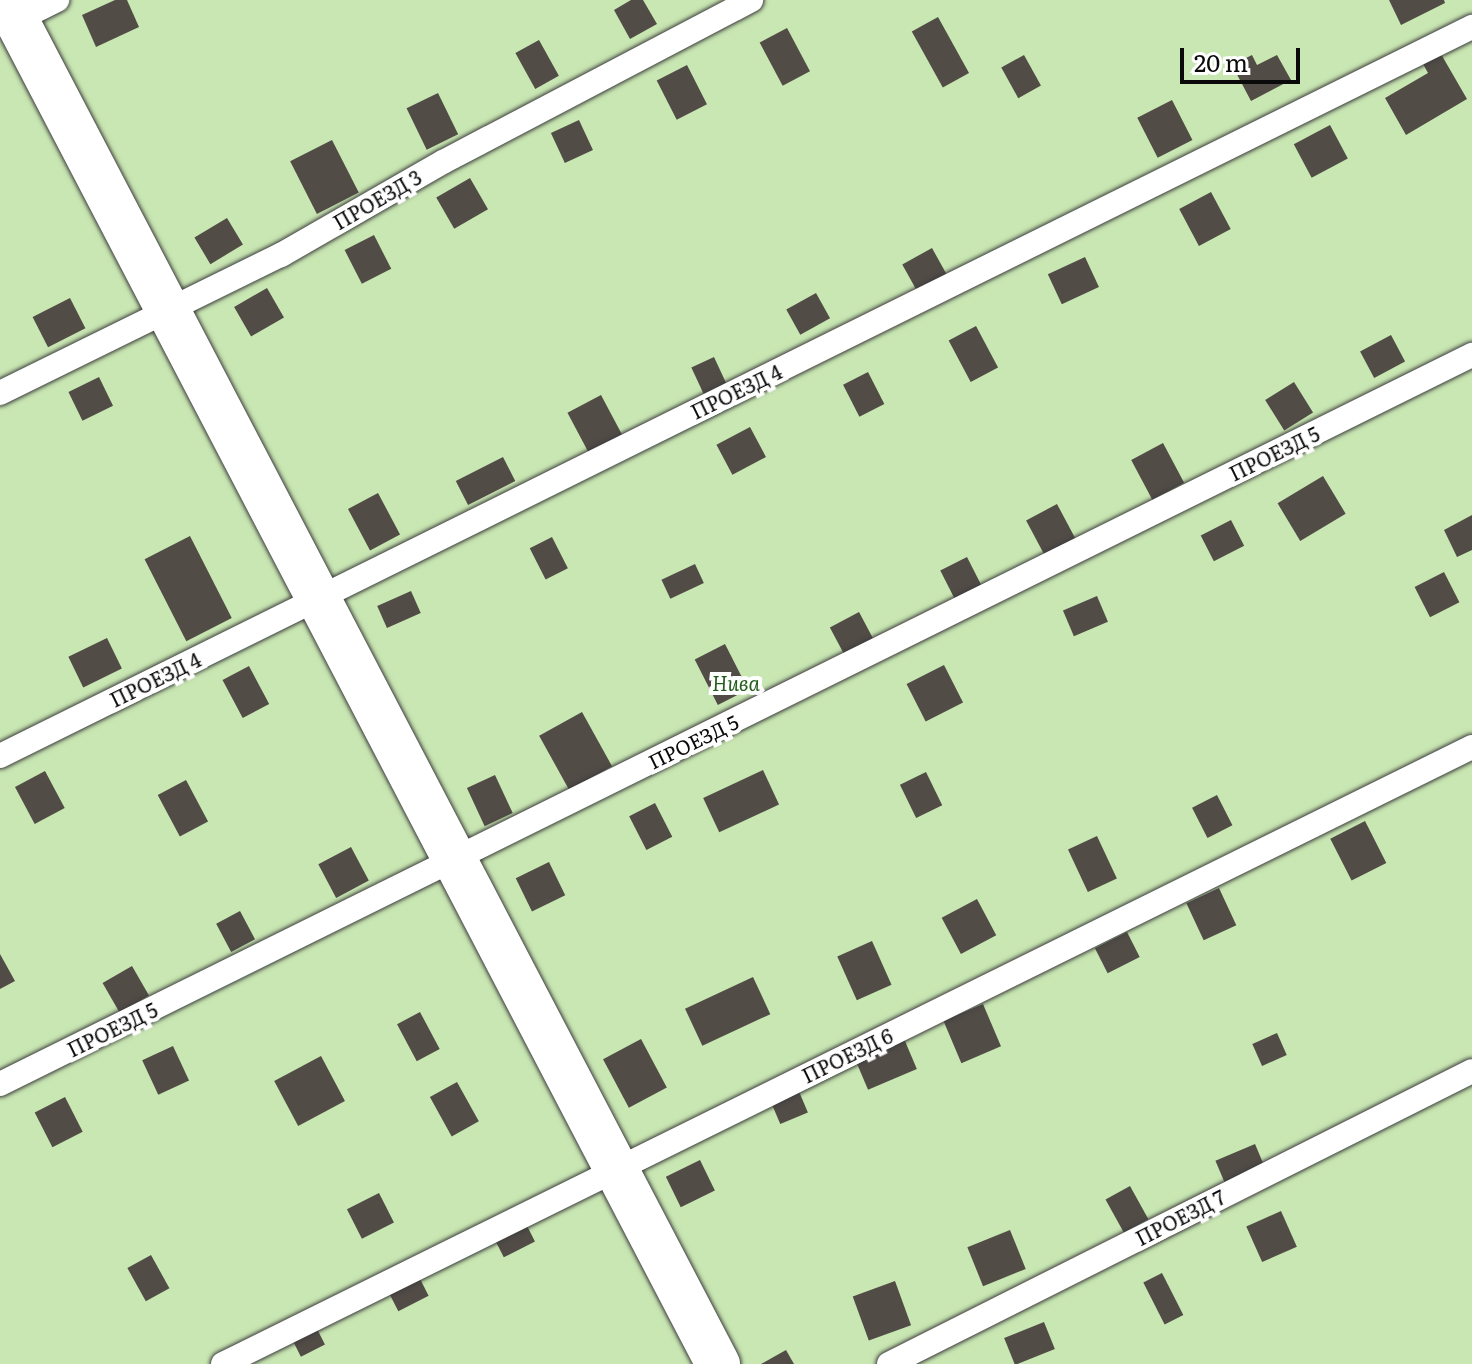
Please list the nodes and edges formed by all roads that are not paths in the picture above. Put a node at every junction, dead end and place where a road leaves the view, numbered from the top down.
1 (57, 0) edge
2 (751, 0) edge
3 (8, 16) edge
4 (1472, 27) edge
5 (169, 309) junction
6 (1472, 355) edge
7 (0, 393) edge
8 (320, 598) junction
9 (1472, 747) edge
10 (0, 756) edge
11 (455, 859) junction
12 (1472, 1071) edge
13 (0, 1084) edge
14 (616, 1170) junction
15 (223, 1364) edge
16 (718, 1364) edge
17 (889, 1364) edge

1 - 3 lane
2 - 5 lane, ПРОЕЗД 3
3 - 5 street
4 - 8 lane, ПРОЕЗД 4
5 - 7 lane, ПРОЕЗД 3
5 - 8 street
6 - 11 lane, ПРОЕЗД 5
8 - 10 lane, ПРОЕЗД 4
8 - 11 street
9 - 14 lane, ПРОЕЗД 6
11 - 13 lane, ПРОЕЗД 5
11 - 14 street
12 - 17 lane, ПРОЕЗД 7
14 - 15 lane, ПРОЕЗД 6
14 - 16 street

